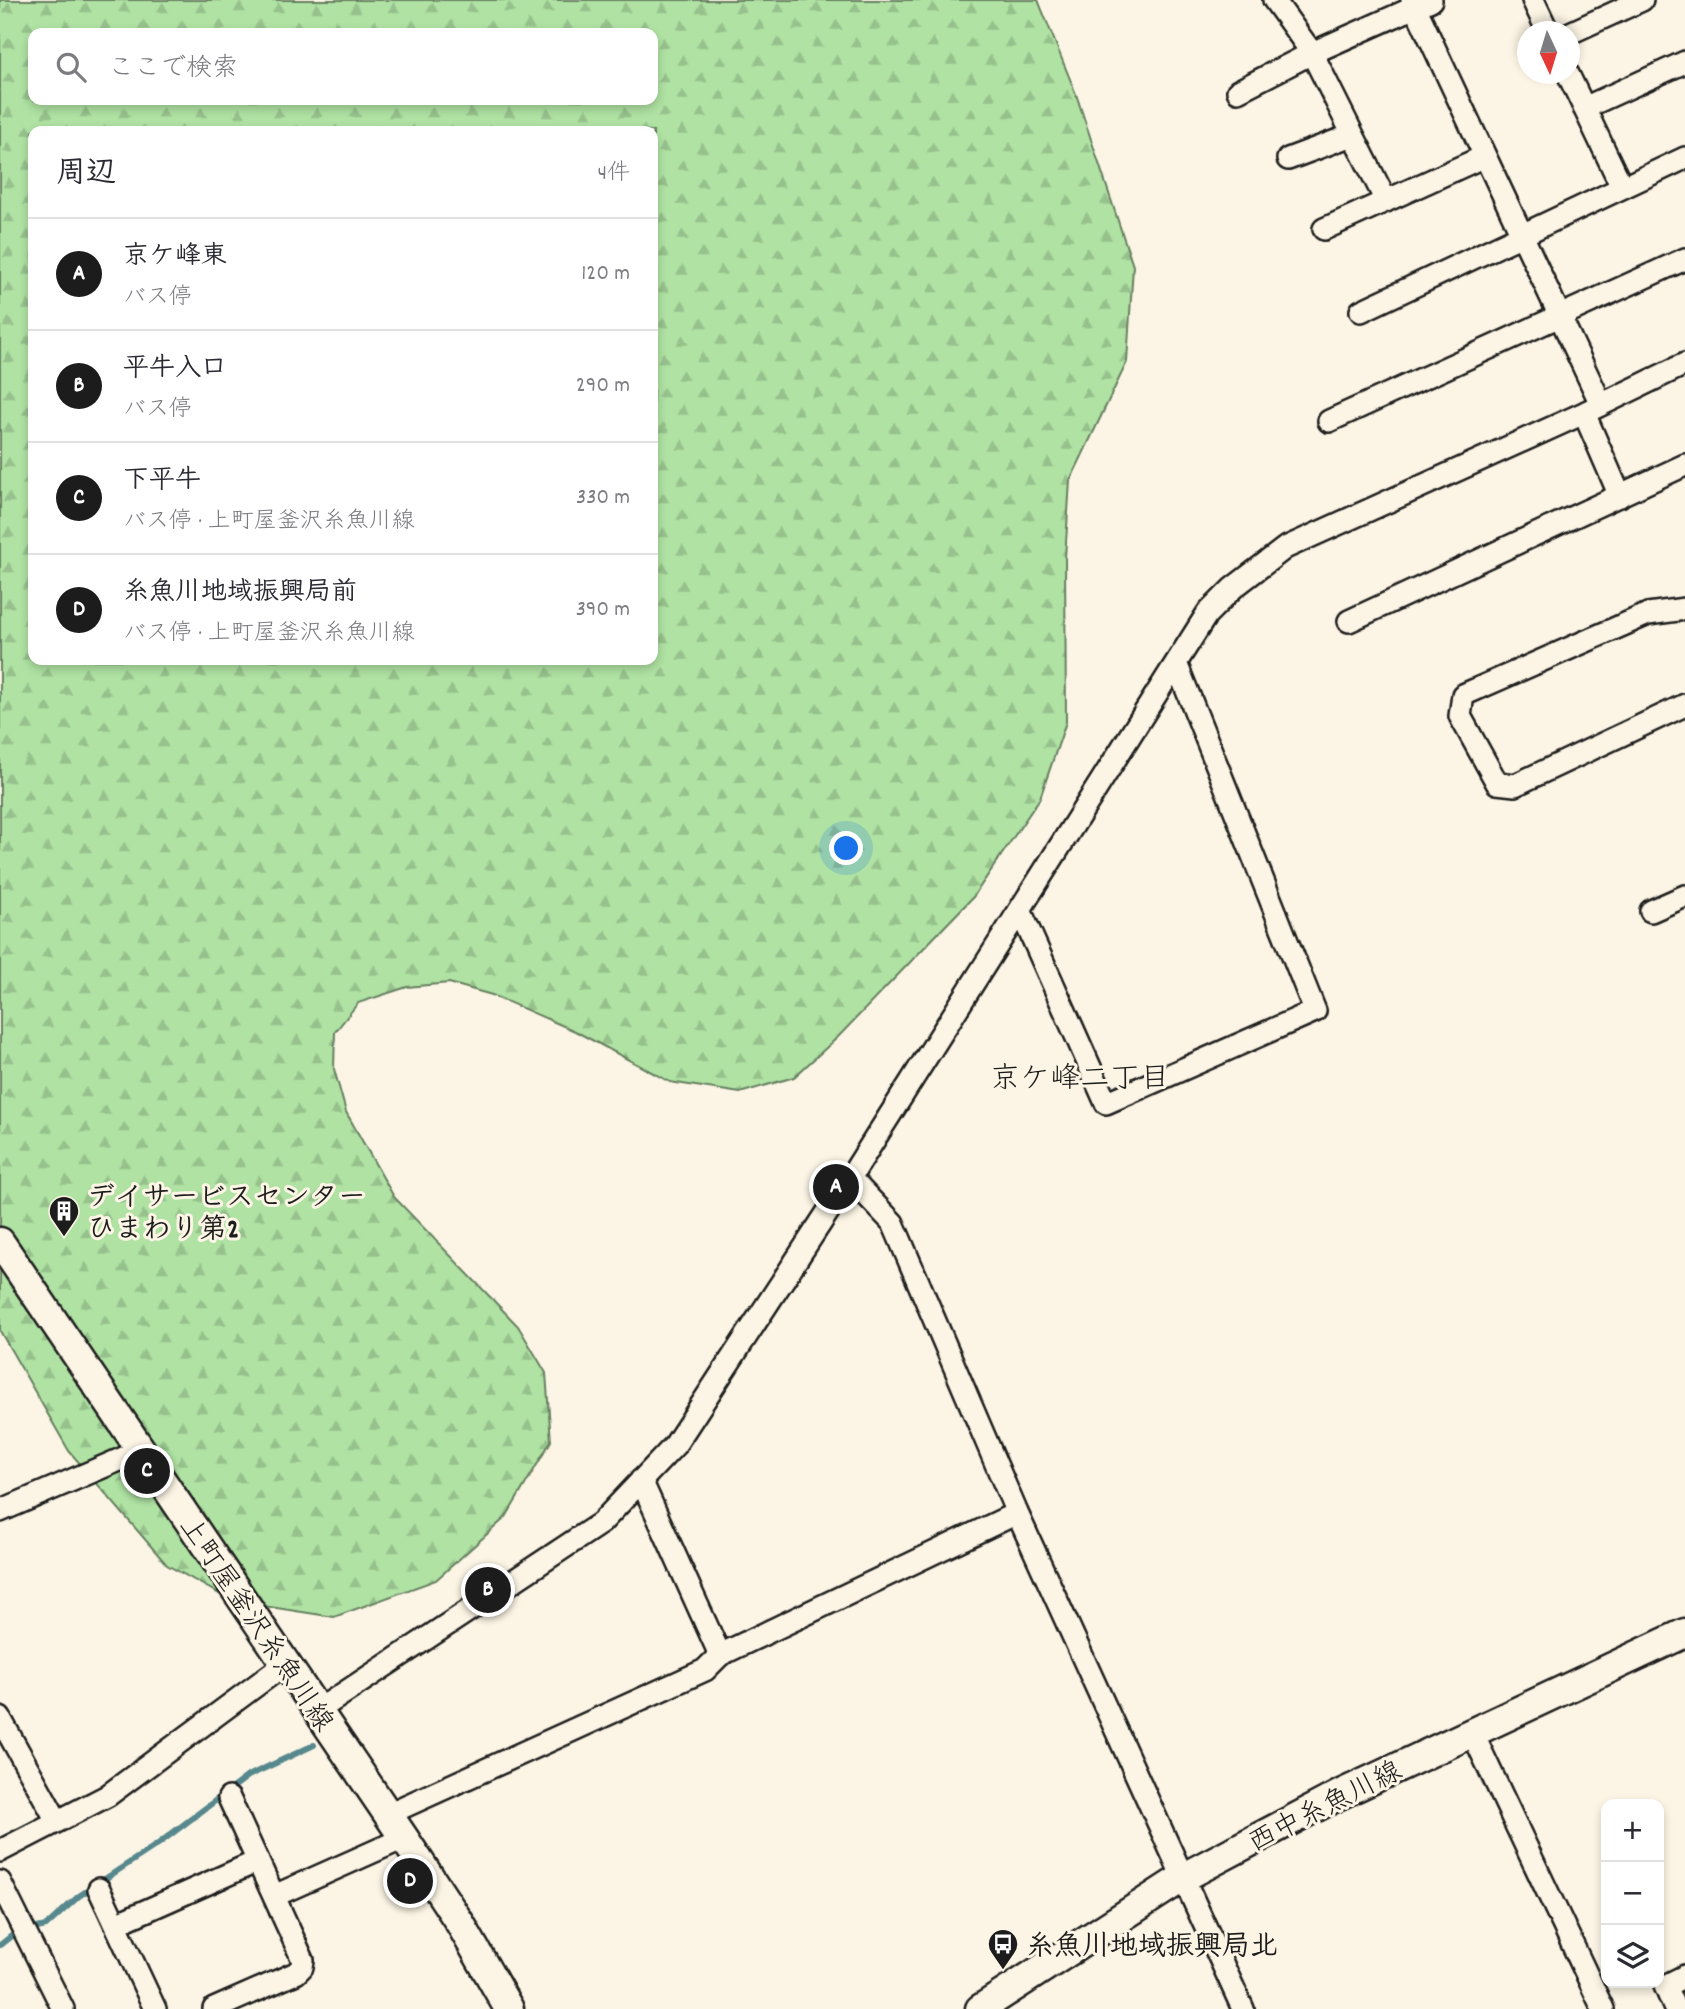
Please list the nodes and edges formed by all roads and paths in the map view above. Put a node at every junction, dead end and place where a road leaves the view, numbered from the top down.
1 (1274, 0) edge
2 (1534, 0) edge
3 (1642, 0) edge
4 (1420, 2) edge
5 (1543, 21) edge
6 (1580, 28) edge
7 (1312, 53) junction
8 (1685, 62) edge
9 (1573, 84) edge
10 (1238, 91) dead end
11 (1584, 108) junction
12 (1352, 135) junction
13 (1485, 156) junction
14 (1685, 158) edge
15 (1288, 159) dead end
16 (1622, 187) junction
17 (1385, 201) junction
18 (1324, 229) dead end
19 (1520, 236) junction
20 (1685, 259) edge
21 (1362, 311) dead end
22 (1559, 317) junction
23 (1685, 364) edge
24 (1592, 409) junction
25 (1329, 421) dead end
26 (1685, 465) edge
27 (1620, 496) junction
28 (1685, 609) edge
29 (1349, 621) dead end
30 (1176, 663) junction
31 (1685, 705) edge
32 (1685, 896) edge
33 (1020, 910) junction
34 (1651, 911) dead end
35 (850, 1178) junction
36 (0, 1242) edge
37 (140, 1451) junction
38 (641, 1480) junction
39 (0, 1511) edge
40 (1017, 1513) junction
41 (1685, 1633) edge
42 (720, 1655) junction
43 (285, 1664) junction
44 (317, 1711) junction
45 (0, 1717) edge
46 (1472, 1732) junction
47 (229, 1798) dead end
48 (388, 1814) junction
49 (57, 1821) junction
50 (404, 1838) junction
51 (0, 1851) edge
52 (258, 1861) junction
53 (1182, 1878) junction
54 (0, 1882) edge
55 (99, 1889) dead end
56 (274, 1896) junction
57 (116, 1924) junction
58 (1685, 1976) edge
59 (63, 2009) edge
60 (155, 2009) edge
61 (214, 2009) edge
62 (509, 2009) edge
63 (980, 2009) edge
64 (1243, 2009) edge
65 (1603, 2009) edge
66 (1675, 2009) edge

1 - 7 street
2 - 5 street
3 - 6 street
4 - 7 street
4 - 13 street
7 - 10 street
7 - 12 street
8 - 11 street
9 - 11 street
11 - 16 street
12 - 15 street
12 - 17 street
13 - 17 street
13 - 19 street
14 - 16 street
16 - 19 street
17 - 18 street
19 - 21 street
19 - 22 street
20 - 22 street
22 - 24 street
22 - 25 street
23 - 24 street
24 - 27 street
24 - 30 street
26 - 27 street
27 - 29 street
28 - 31 street
30 - 33 street
30 - 33 street
32 - 34 street
33 - 35 street
35 - 38 street
35 - 40 street
36 - 37 main road, 上町屋釜沢糸魚川線
37 - 39 street
37 - 43 main road, 上町屋釜沢糸魚川線
38 - 42 street
38 - 44 street
40 - 42 street
40 - 53 street
41 - 46 main road, 西中糸魚川線
42 - 48 street
43 - 44 main road, 上町屋釜沢糸魚川線
43 - 49 street
44 - 48 main road, 上町屋釜沢糸魚川線
45 - 49 street
46 - 53 main road, 西中糸魚川線
46 - 65 street
47 - 52 street
48 - 50 main road, 上町屋釜沢糸魚川線
49 - 51 street
50 - 56 street
50 - 62 main road, 上町屋釜沢糸魚川線
52 - 56 street
52 - 57 street
53 - 63 main road, 西中糸魚川線
53 - 64 street
54 - 59 street
55 - 57 street
56 - 61 street
57 - 60 street
58 - 66 street

